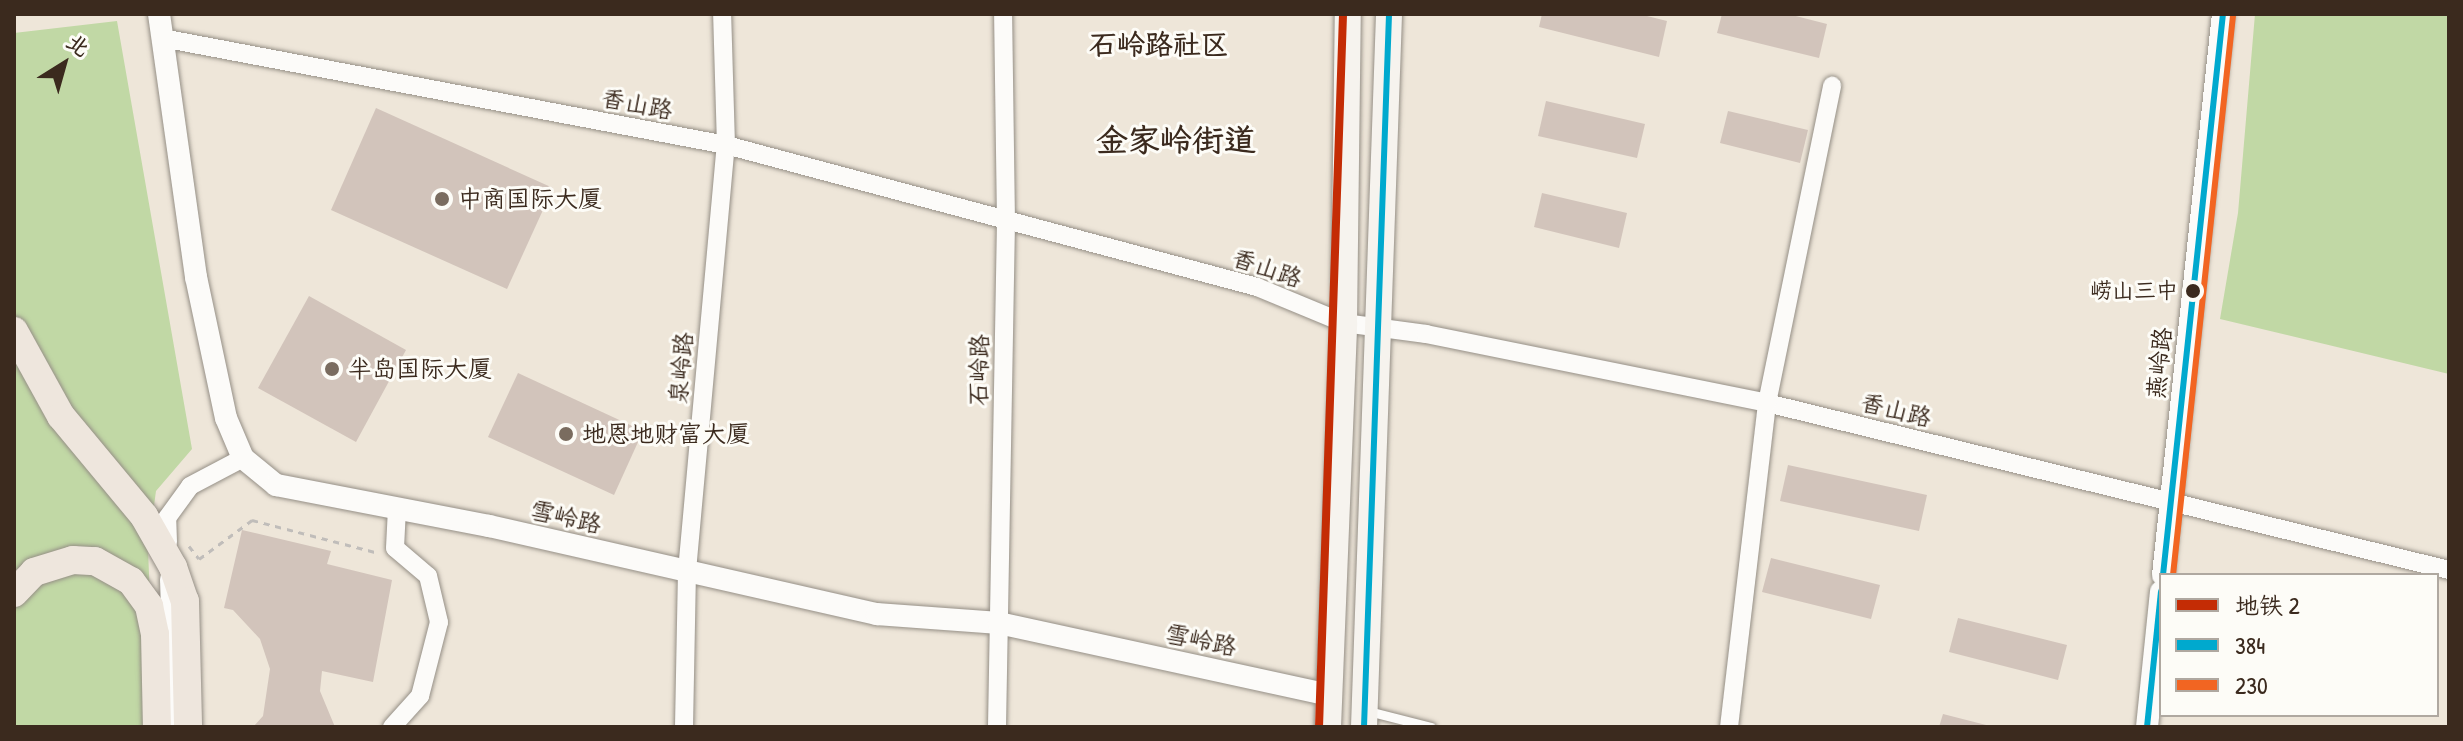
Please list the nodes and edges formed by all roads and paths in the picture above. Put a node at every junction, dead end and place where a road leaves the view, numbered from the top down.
1 (159, 14) edge
2 (722, 14) edge
3 (1003, 14) edge
4 (1348, 14) edge
5 (1389, 14) edge
6 (2223, 14) edge
7 (162, 38) junction
8 (1832, 86) dead end
9 (726, 145) junction
10 (1006, 222) junction
11 (1344, 323) junction
12 (1382, 327) junction
13 (14, 331) edge
14 (1767, 403) junction
15 (243, 458) junction
16 (2171, 502) junction
17 (397, 508) junction
18 (167, 518) junction
19 (168, 542) dead end
20 (409, 561) junction
21 (2449, 570) edge
22 (687, 571) junction
23 (2163, 573) edge
24 (169, 576) dead end
25 (14, 593) edge
26 (2159, 611) edge
27 (999, 623) junction
28 (1330, 695) junction
29 (1364, 718) edge
30 (157, 727) edge
31 (174, 727) edge
32 (188, 727) edge
33 (392, 727) edge
34 (684, 727) edge
35 (997, 727) edge
36 (1328, 727) edge
37 (1431, 727) edge
38 (1729, 727) edge
39 (2147, 727) edge

1 - 7 street, 雪岭路
2 - 9 street, 泉岭路
3 - 10 street, 石岭路 / 石岭路
4 - 11 main road
5 - 12 main road
6 - 16 street, 燕岭路
7 - 9 street, 香山路
7 - 15 street, 雪岭路
8 - 14 street
9 - 10 street, 香山路
9 - 22 street, 泉岭路
10 - 11 street, 香山路
10 - 27 street, 石岭路 / 石岭路
11 - 12 street, 香山路
11 - 28 main road
12 - 14 street, 香山路
12 - 29 main road
13 - 32 main road
14 - 16 street, 香山路
14 - 38 street
15 - 17 street, 雪岭路
15 - 18 street
16 - 21 street, 香山路
16 - 23 street, 燕岭路
17 - 20 street
17 - 22 street, 雪岭路
18 - 19 street
18 - 20 path
20 - 33 street
22 - 27 street, 雪岭路
22 - 34 street, 泉岭路
24 - 31 street
25 - 30 main road
26 - 39 street
27 - 28 street, 雪岭路
27 - 35 street, 石岭路 / 石岭路
28 - 36 main road
29 - 37 lane

